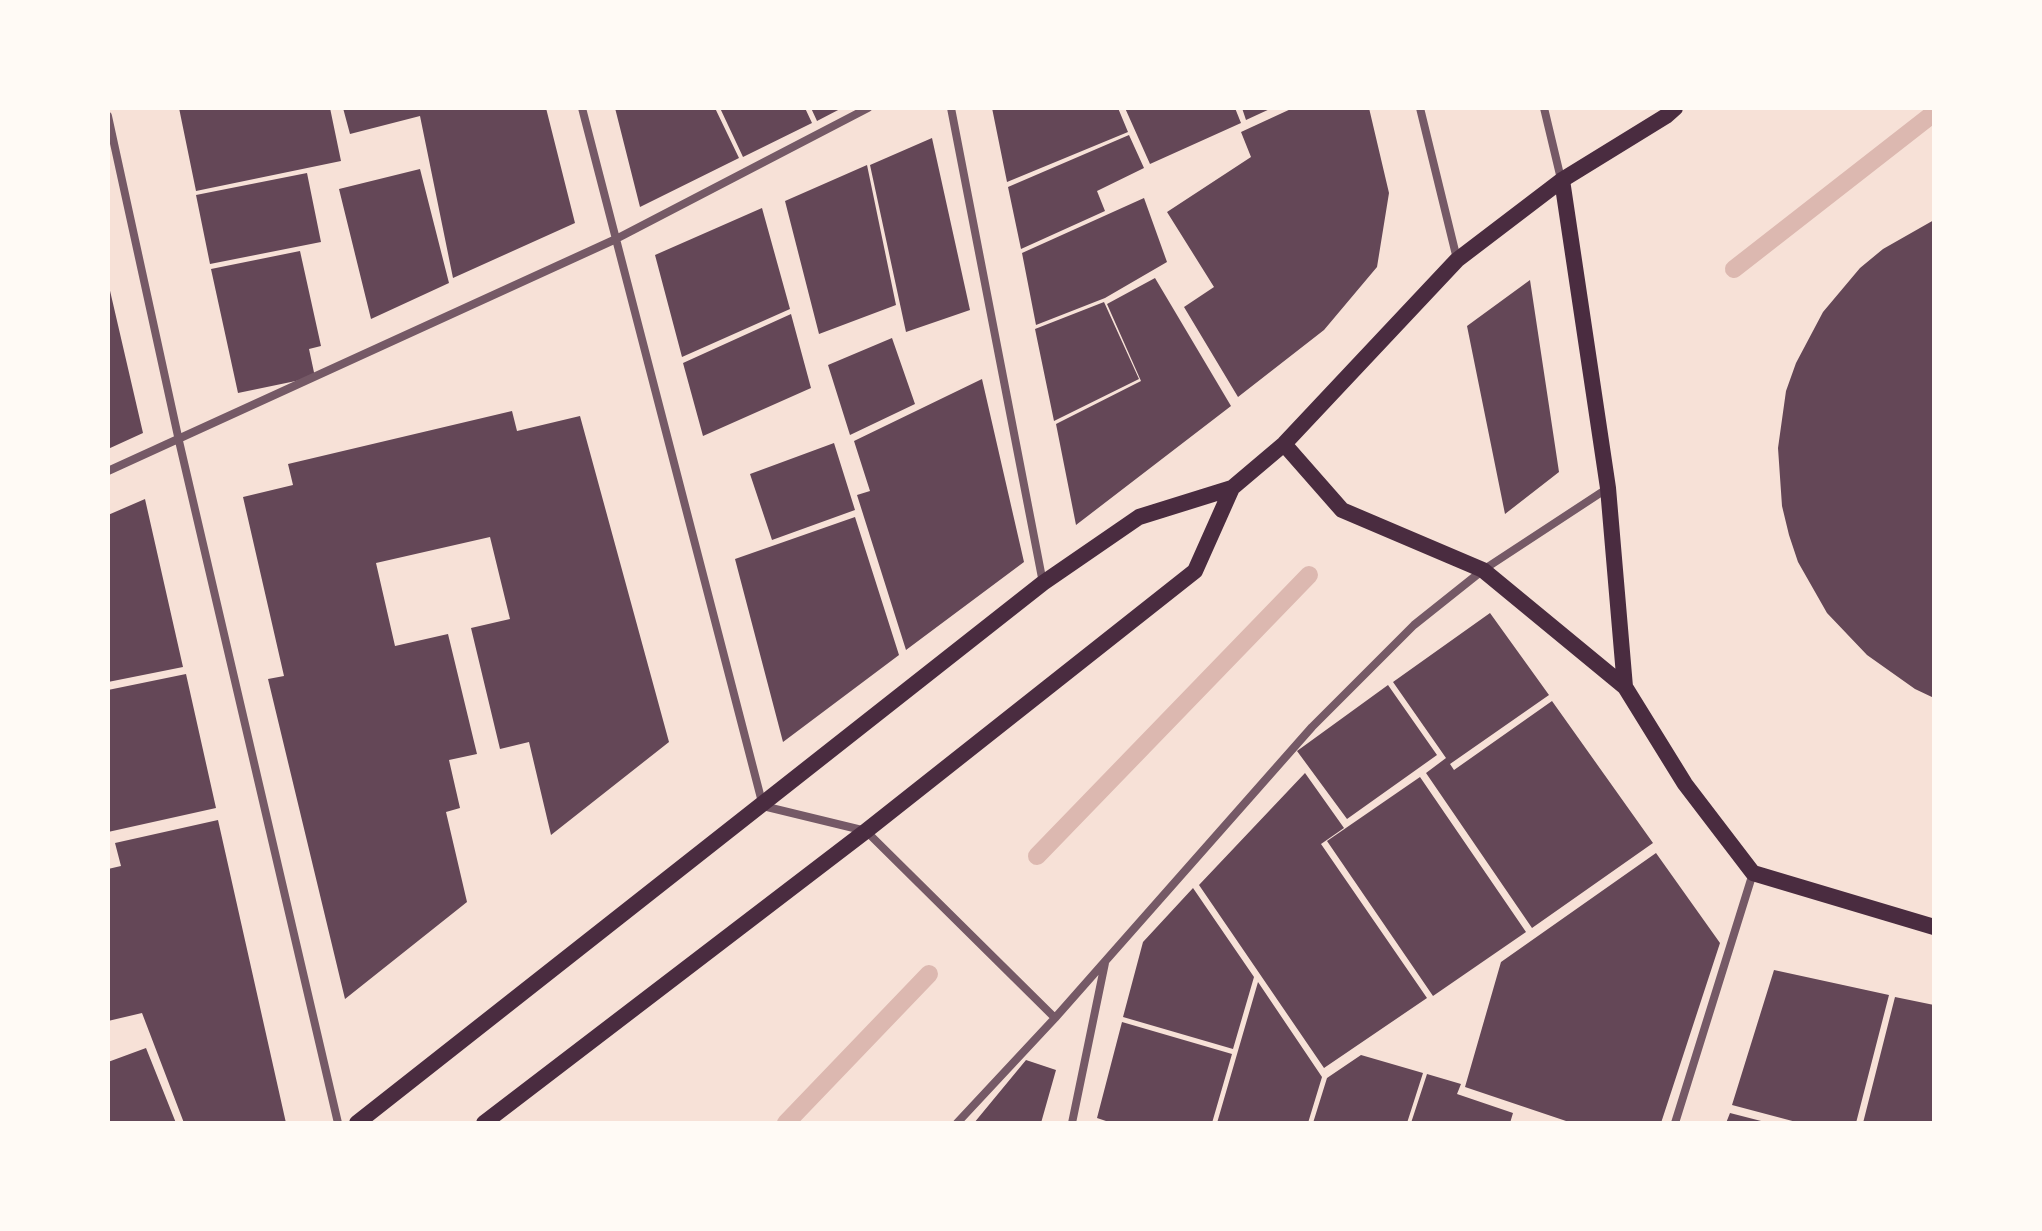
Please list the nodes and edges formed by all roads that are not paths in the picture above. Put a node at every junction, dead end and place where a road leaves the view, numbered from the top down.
1 (582, 108) edge
2 (868, 108) edge
3 (951, 108) edge
4 (1420, 108) edge
5 (1544, 108) edge
6 (1675, 108) edge
7 (108, 116) edge
8 (1562, 180) junction
9 (616, 239) junction
10 (1457, 260) junction
11 (179, 441) junction
12 (1284, 444) junction
13 (108, 471) edge
14 (1232, 488) junction
15 (1608, 488) junction
16 (1483, 570) junction
17 (1043, 583) junction
18 (1625, 687) junction
19 (763, 806) junction
20 (866, 831) junction
21 (1753, 873) junction
22 (1934, 927) edge
23 (1105, 961) junction
24 (1055, 1018) junction
25 (1074, 1122) edge
26 (338, 1123) edge
27 (357, 1123) edge
28 (484, 1123) edge
29 (957, 1123) edge
30 (1675, 1123) edge

1 - 9 street
2 - 9 street
3 - 17 street
4 - 10 street
5 - 8 street
6 - 8 main road
7 - 11 street
8 - 10 main road
8 - 15 main road
9 - 11 street
9 - 19 street
10 - 12 main road
11 - 13 street
11 - 26 street
12 - 14 main road
12 - 16 main road
14 - 17 main road
14 - 20 main road
15 - 16 street
15 - 18 main road
16 - 18 main road
16 - 23 street
17 - 19 main road
18 - 21 main road
19 - 20 street
19 - 27 main road
20 - 24 street
20 - 28 main road
21 - 22 main road
21 - 30 street
23 - 24 street
23 - 25 street
24 - 29 street

